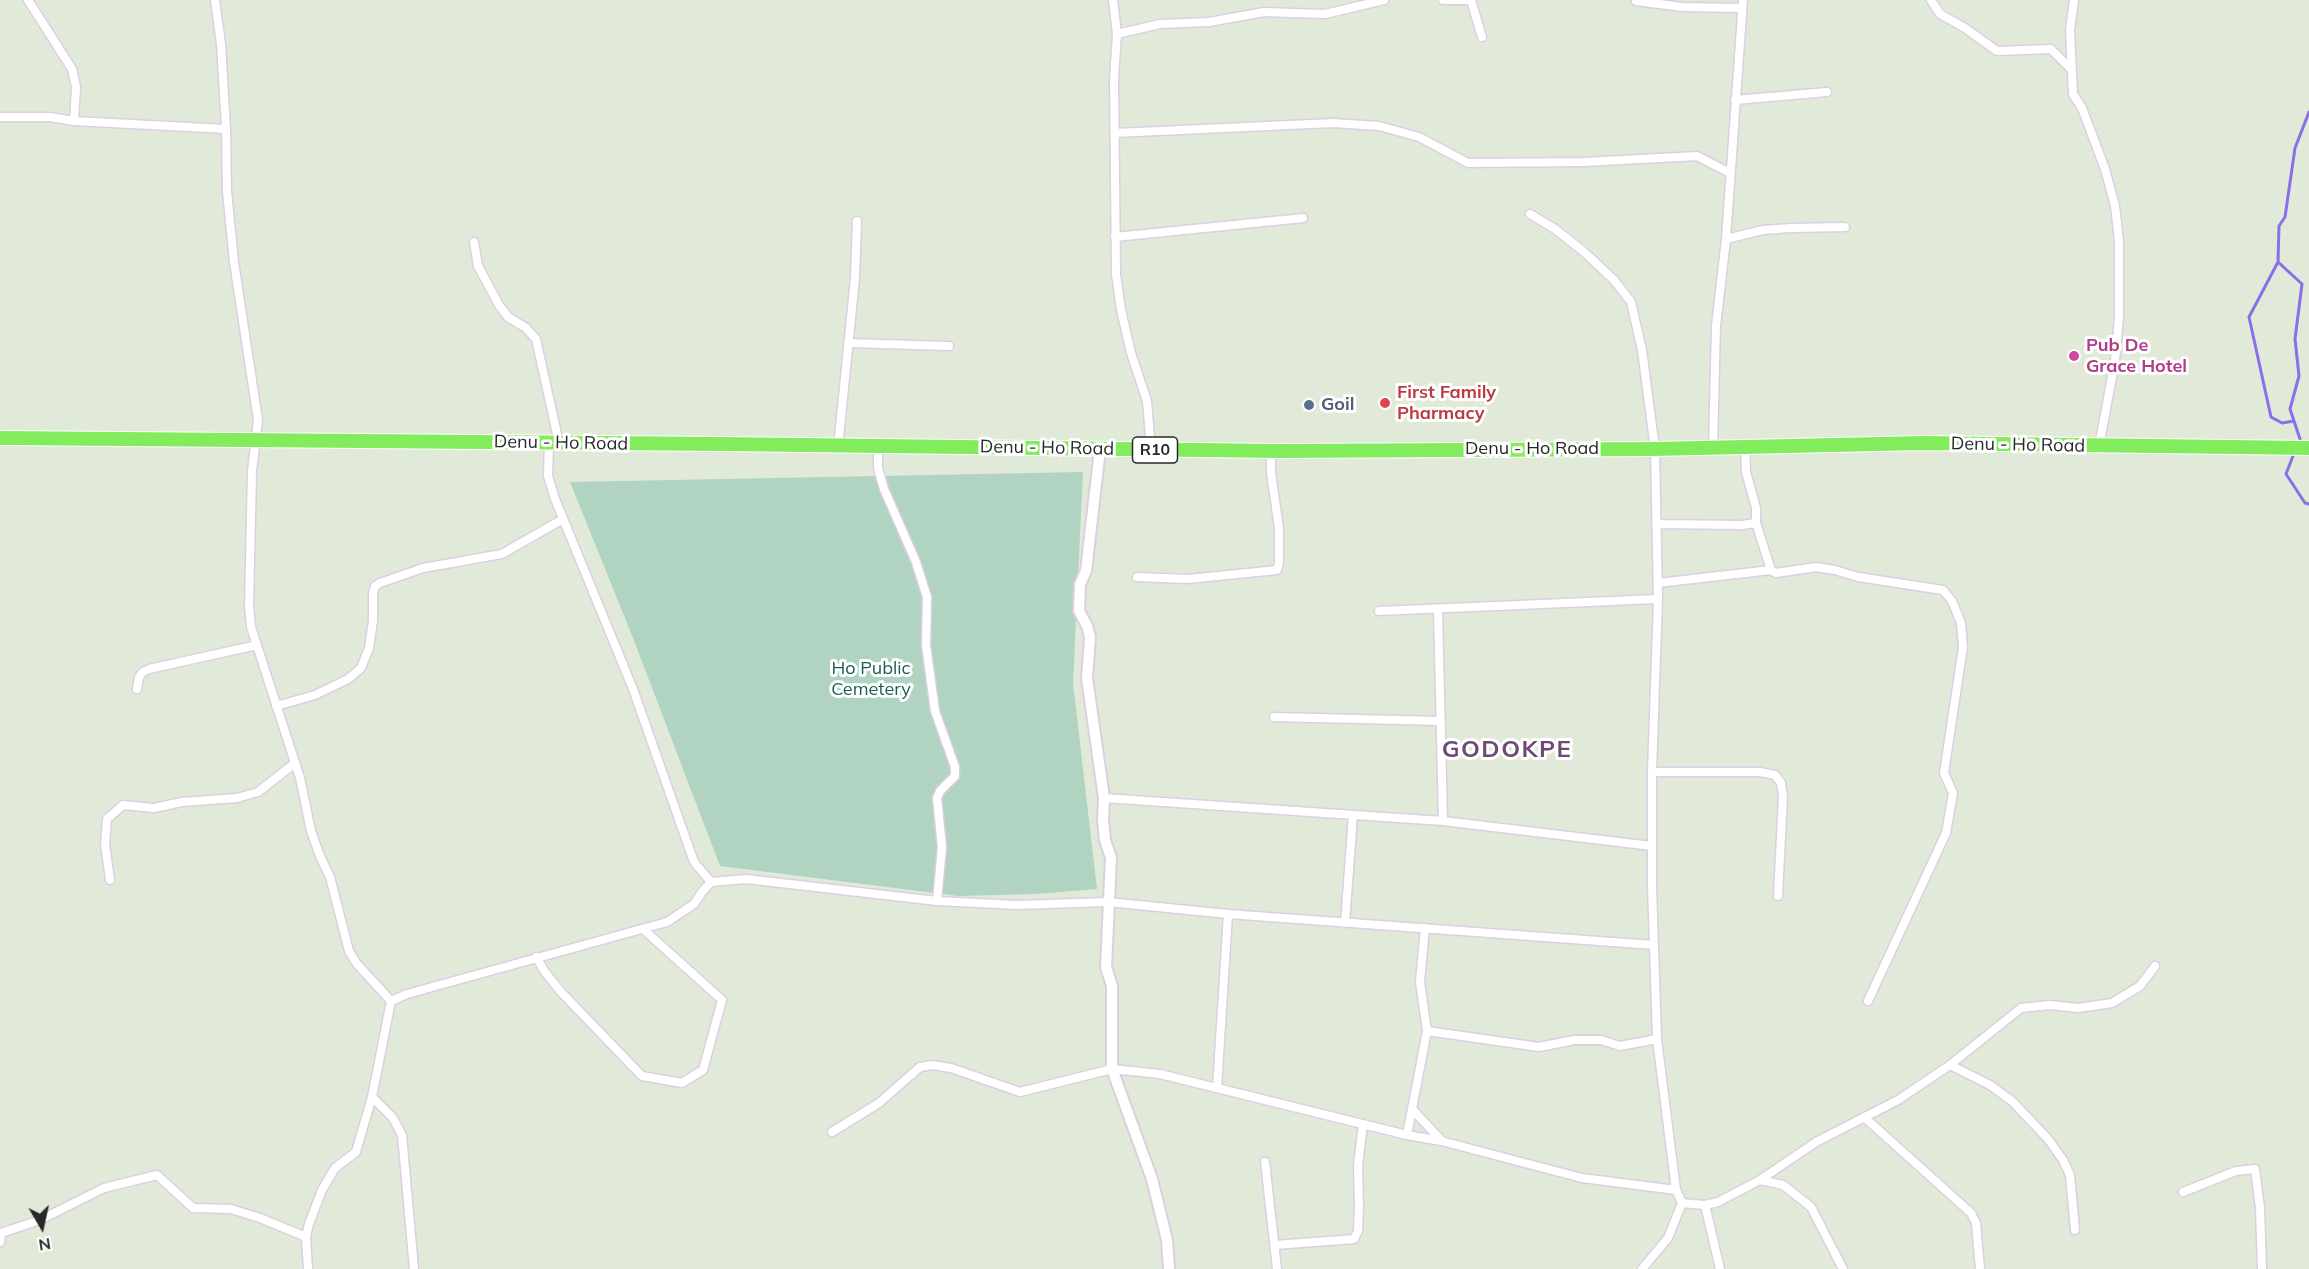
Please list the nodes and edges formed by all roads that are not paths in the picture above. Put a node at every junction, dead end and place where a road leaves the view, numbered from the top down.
1 (28, 0) edge
2 (214, 0) edge
3 (1113, 0) edge
4 (1384, 0) edge
5 (1443, 0) edge
6 (1930, 0) edge
7 (2074, 0) edge
8 (1636, 1) edge
9 (1742, 4) edge
10 (1117, 34) junction
11 (1482, 37) dead end
12 (2071, 69) junction
13 (1827, 92) dead end
14 (1735, 100) junction
15 (0, 117) edge
16 (74, 121) junction
17 (226, 129) junction
18 (1115, 133) junction
19 (1730, 173) junction
20 (1530, 214) dead end
21 (1303, 218) dead end
22 (857, 221) dead end
23 (1845, 227) dead end
24 (1115, 237) junction
25 (1726, 239) junction
26 (474, 242) dead end
27 (848, 343) junction
28 (949, 346) dead end
29 (0, 438) edge
30 (256, 441) junction
31 (554, 443) junction
32 (1745, 446) junction
33 (2099, 446) junction
34 (838, 447) junction
35 (878, 447) junction
36 (1713, 447) junction
37 (2309, 448) edge
38 (1100, 449) junction
39 (1655, 449) junction
40 (1151, 450) junction
41 (1271, 451) junction
42 (563, 519) junction
43 (1756, 523) junction
44 (1658, 524) junction
45 (1771, 570) junction
46 (1137, 577) dead end
47 (1658, 583) junction
48 (1658, 599) junction
49 (1438, 610) junction
50 (1379, 611) dead end
51 (257, 645) junction
52 (137, 689) dead end
53 (276, 706) junction
54 (1274, 717) dead end
55 (1441, 721) junction
56 (295, 763) junction
57 (1652, 772) junction
58 (1104, 798) junction
59 (1353, 815) junction
60 (1443, 821) junction
61 (1652, 846) junction
62 (110, 880) dead end
63 (711, 882) junction
64 (1778, 896) dead end
65 (937, 901) junction
66 (1108, 902) junction
67 (1228, 914) junction
68 (1345, 922) junction
69 (1425, 928) junction
70 (643, 929) junction
71 (1654, 945) junction
72 (536, 957) junction
73 (2155, 966) dead end
74 (391, 1001) junction
75 (1868, 1002) dead end
76 (1427, 1031) junction
77 (1657, 1039) junction
78 (1950, 1065) junction
79 (1112, 1069) junction
80 (1217, 1088) junction
81 (372, 1097) junction
82 (1412, 1109) junction
83 (1864, 1117) junction
84 (1363, 1124) junction
85 (832, 1132) dead end
86 (1407, 1135) junction
87 (1441, 1141) junction
88 (1265, 1162) dead end
89 (1760, 1180) junction
90 (1676, 1190) junction
91 (2183, 1192) dead end
92 (1682, 1203) junction
93 (1705, 1205) junction
94 (2075, 1230) dead end
95 (306, 1237) junction
96 (0, 1242) edge
97 (1275, 1245) junction
98 (308, 1269) edge
99 (414, 1269) edge
100 (1169, 1269) edge
101 (1276, 1269) edge
102 (1642, 1269) edge
103 (1720, 1269) edge
104 (1843, 1269) edge
105 (1980, 1269) edge
106 (2262, 1269) edge

1 - 16 street
2 - 17 street
3 - 10 street
4 - 10 street
5 - 11 street
6 - 12 street
7 - 12 street
8 - 9 street
9 - 14 street
10 - 18 street
12 - 33 street
13 - 14 street
14 - 19 street
15 - 16 street
16 - 17 street
17 - 30 street
18 - 19 street
18 - 24 street
19 - 25 street
20 - 39 street
21 - 24 street
22 - 27 street
23 - 25 street
24 - 40 street
25 - 36 street
26 - 31 street
27 - 28 street
27 - 34 street
29 - 30 main road, Denu - Ho Road / R10
30 - 31 main road, Denu - Ho Road / R10
30 - 51 street
31 - 34 main road, Denu - Ho Road / R10
31 - 42 street
32 - 33 main road, Denu - Ho Road / R10
32 - 36 main road, Denu - Ho Road / R10
32 - 43 street
33 - 37 main road, Denu - Ho Road / R10
34 - 35 main road, Denu - Ho Road / R10
35 - 38 main road, Denu - Ho Road / R10
35 - 65 street
36 - 39 main road, Denu - Ho Road / R10
38 - 40 main road, Denu - Ho Road / R10
38 - 58 street
39 - 41 main road, Denu - Ho Road / R10
39 - 44 street
40 - 41 main road, Denu - Ho Road / R10
41 - 46 street
42 - 53 street
42 - 63 street
43 - 44 street
43 - 45 street
44 - 47 street
45 - 47 street
45 - 75 street
47 - 48 street
48 - 49 street
48 - 57 street
49 - 50 street
49 - 55 street
51 - 52 street
51 - 53 street
53 - 56 street
54 - 55 street
55 - 60 street
56 - 62 street
56 - 74 street
57 - 61 street
57 - 64 street
58 - 59 street
58 - 66 street
59 - 60 street
59 - 68 street
60 - 61 street
61 - 71 street
63 - 65 street
63 - 70 street
65 - 66 street
66 - 67 street
66 - 79 street
67 - 68 street
67 - 80 street
68 - 69 street
69 - 71 street
69 - 76 street
70 - 72 street
70 - 72 street
71 - 77 street
72 - 74 street
73 - 78 street
74 - 81 street
76 - 77 street
76 - 82 street
77 - 90 street
78 - 83 street
78 - 94 street
79 - 80 street
79 - 85 street
79 - 100 street
80 - 84 street
81 - 95 street
81 - 99 street
82 - 86 street
82 - 87 street
83 - 89 street
83 - 105 street
84 - 86 street
84 - 97 street
86 - 87 street
87 - 90 street
88 - 97 street
89 - 93 street
89 - 104 street
90 - 92 street
91 - 106 street
92 - 93 street
92 - 102 street
93 - 103 street
95 - 96 street
95 - 98 street
97 - 101 street

